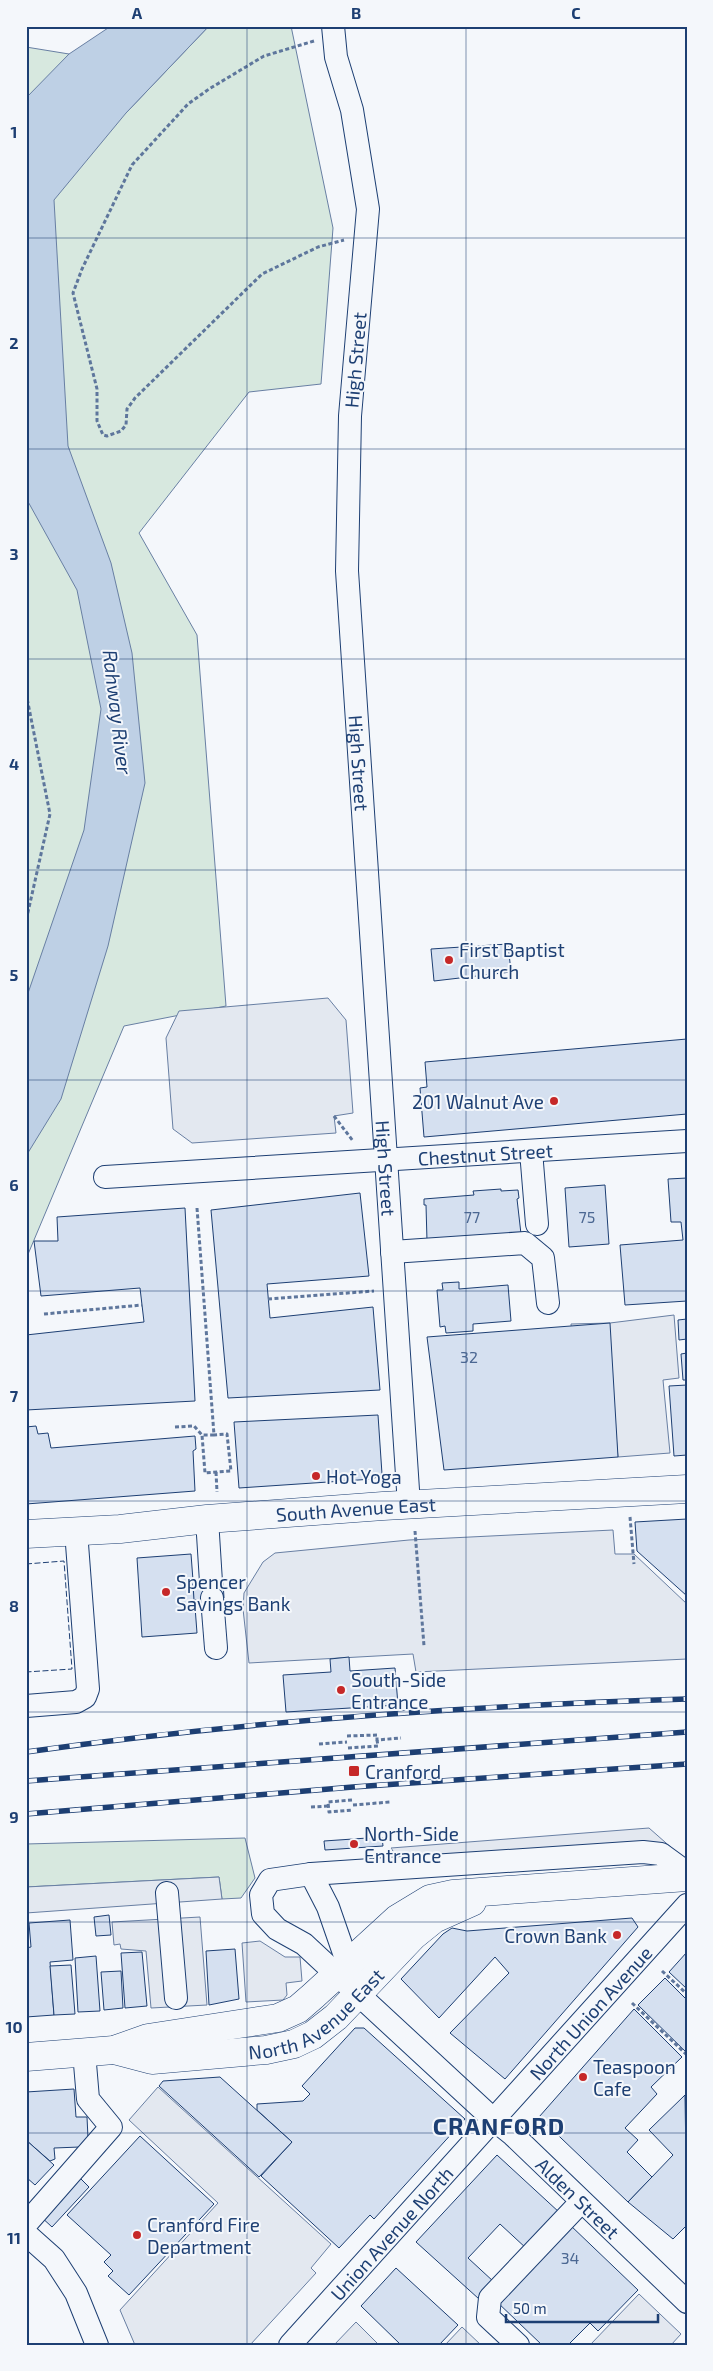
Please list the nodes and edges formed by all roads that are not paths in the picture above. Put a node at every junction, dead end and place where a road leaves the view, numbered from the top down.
1 (333, 31) edge
2 (687, 1141) edge
3 (531, 1151) junction
4 (386, 1161) junction
5 (105, 1177) dead end
6 (537, 1224) dead end
7 (392, 1252) junction
8 (548, 1303) dead end
9 (687, 1489) edge
10 (412, 1518) junction
11 (207, 1519) junction
12 (76, 1531) junction
13 (26, 1534) edge
14 (216, 1648) dead end
15 (26, 1706) edge
16 (687, 1872) edge
17 (311, 1874) junction
18 (687, 1877) edge
19 (167, 1893) dead end
20 (489, 1893) junction
21 (687, 1905) edge
22 (342, 1970) junction
23 (358, 1994) junction
24 (176, 1998) dead end
25 (114, 2050) junction
26 (84, 2052) junction
27 (26, 2057) edge
28 (493, 2120) junction
29 (581, 2202) junction
30 (26, 2224) edge
31 (26, 2234) edge
32 (687, 2302) edge
33 (97, 2345) edge
34 (290, 2345) edge
35 (518, 2345) edge

1 - 4 street, High Street
2 - 3 street, Chestnut Street
3 - 4 street, Chestnut Street
3 - 6 street
4 - 5 street, Chestnut Street
4 - 7 street, High Street
7 - 8 street
7 - 10 street, High Street
9 - 10 main road, South Avenue East
10 - 11 main road, South Avenue East
11 - 12 main road, South Avenue East
11 - 14 street
12 - 13 main road, South Avenue East
12 - 15 street
16 - 17 street
17 - 22 street, Alden Street
17 - 22 street
18 - 20 main road, North Avenue East
19 - 24 street
20 - 22 main road, North Avenue East
20 - 23 main road, North Avenue East
21 - 28 street, North Union Avenue
22 - 23 street, Alden Street
22 - 25 main road, North Avenue East
23 - 25 main road, North Avenue East
23 - 28 street, Alden Street
25 - 26 main road, North Avenue East
26 - 27 main road, North Avenue East
26 - 30 street
28 - 29 street, Alden Street
28 - 34 street, Union Avenue North
29 - 32 street, Alden Street
29 - 35 street
31 - 33 street

